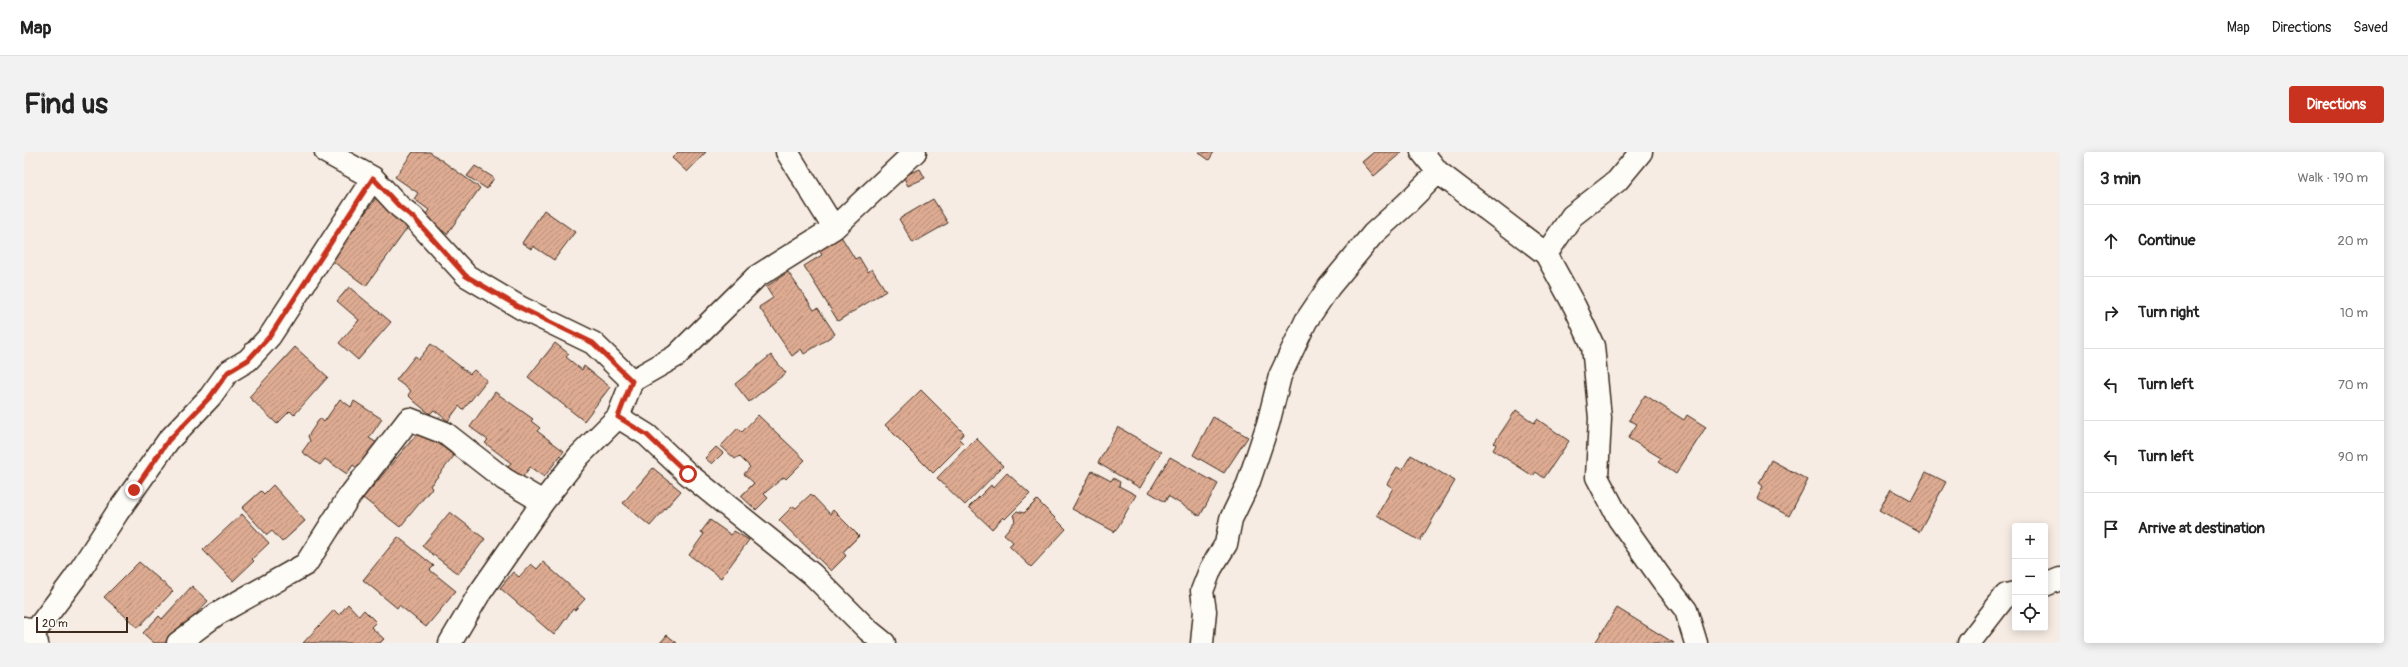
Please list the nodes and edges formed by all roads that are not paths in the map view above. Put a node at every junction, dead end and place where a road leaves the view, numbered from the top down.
1 (326, 152) edge
2 (787, 152) edge
3 (915, 152) edge
4 (1422, 152) edge
5 (1641, 152) edge
6 (1438, 172) junction
7 (373, 178) junction
8 (834, 228) junction
9 (1546, 254) junction
10 (632, 381) junction
11 (618, 417) junction
12 (544, 502) junction
13 (2060, 579) edge
14 (2048, 584) edge
15 (2012, 594) edge
16 (31, 636) edge
17 (178, 643) edge
18 (450, 643) edge
19 (884, 643) edge
20 (1202, 643) edge
21 (1696, 643) edge
22 (1969, 643) edge

1 - 7 street
2 - 8 street
3 - 8 street
4 - 6 street
5 - 9 street
6 - 9 street
6 - 20 street
7 - 10 street
7 - 16 street
8 - 10 street
9 - 21 street
10 - 11 street
11 - 12 street
11 - 19 street
12 - 17 street
12 - 18 street
13 - 14 street
15 - 22 street

